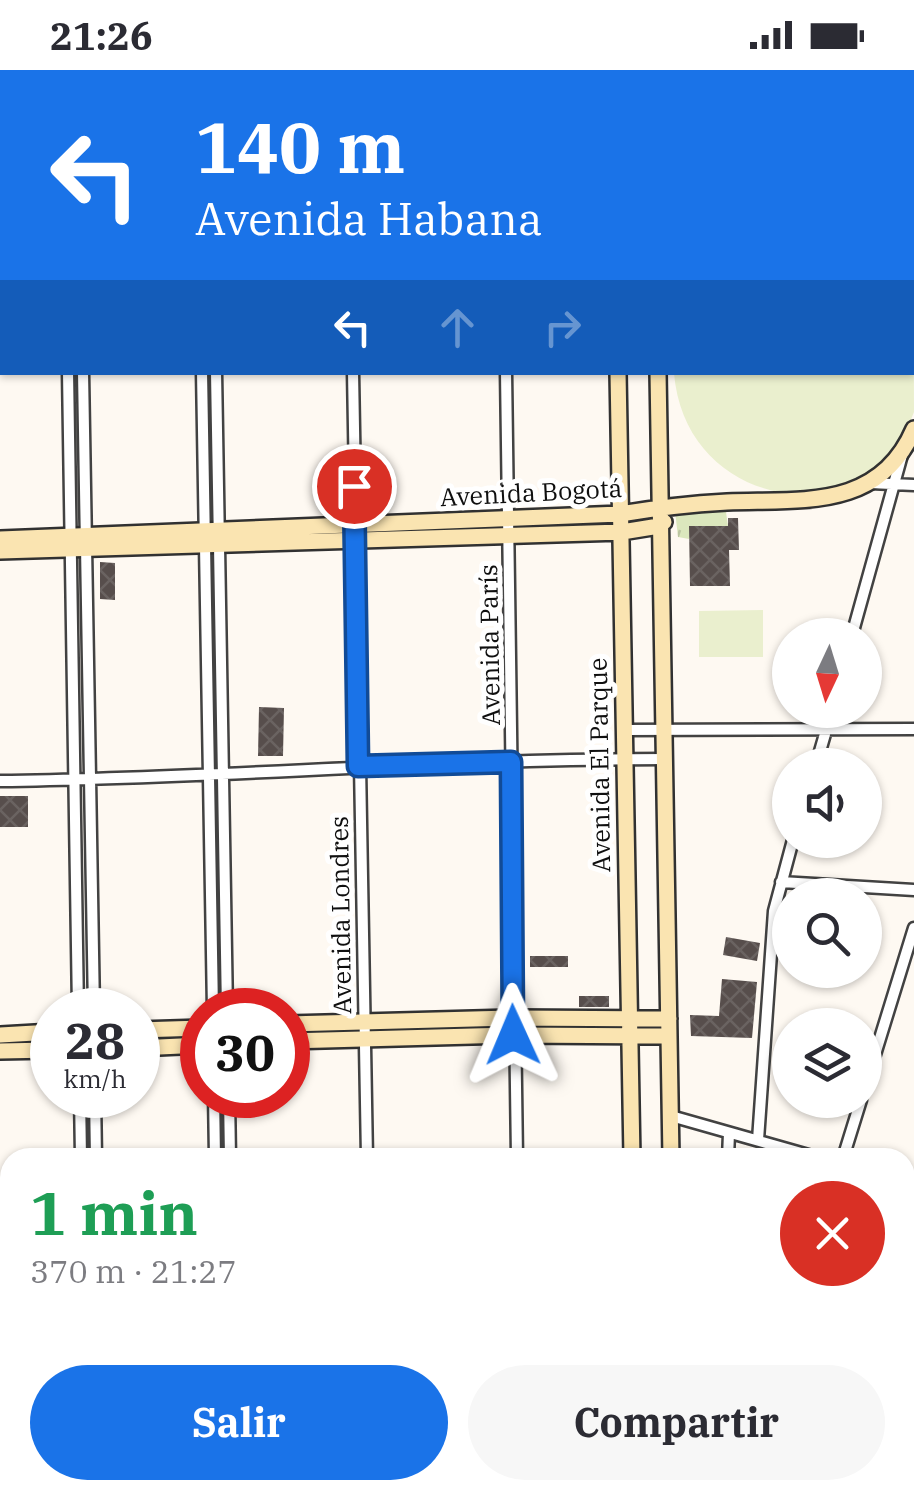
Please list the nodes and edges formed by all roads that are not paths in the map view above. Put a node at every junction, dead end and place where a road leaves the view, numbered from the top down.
1 (68, 375) edge
2 (83, 375) edge
3 (202, 375) edge
4 (216, 375) edge
5 (353, 375) edge
6 (506, 375) edge
7 (618, 375) edge
8 (658, 375) edge
9 (914, 428) edge
10 (904, 449) junction
11 (870, 483) junction
12 (894, 484) junction
13 (914, 485) edge
14 (680, 506) junction
15 (658, 508) junction
16 (620, 514) junction
17 (508, 526) junction
18 (659, 526) junction
19 (355, 531) junction
20 (617, 532) junction
21 (212, 537) junction
22 (0, 539) edge
23 (78, 542) junction
24 (0, 551) edge
25 (857, 618) edge
26 (827, 728) junction
27 (665, 729) junction
28 (914, 729) edge
29 (624, 730) junction
30 (821, 748) edge
31 (624, 759) junction
32 (666, 759) junction
33 (511, 762) junction
34 (358, 766) junction
35 (210, 776) junction
36 (223, 776) junction
37 (0, 780) edge
38 (76, 780) junction
39 (91, 780) junction
40 (882, 888) edge
41 (914, 890) edge
42 (914, 928) edge
43 (772, 940) edge
44 (78, 988) edge
45 (94, 988) edge
46 (212, 988) edge
47 (227, 988) edge
48 (628, 1018) junction
49 (310, 1025) edge
50 (513, 1027) junction
51 (669, 1027) junction
52 (362, 1029) junction
53 (882, 1032) edge
54 (30, 1033) edge
55 (0, 1035) edge
56 (629, 1036) junction
57 (310, 1037) edge
58 (30, 1050) edge
59 (0, 1051) edge
60 (671, 1116) junction
61 (80, 1118) edge
62 (95, 1118) edge
63 (214, 1118) edge
64 (229, 1118) edge
65 (855, 1118) edge
66 (729, 1133) junction
67 (758, 1140) junction
68 (81, 1148) edge
69 (96, 1148) edge
70 (215, 1148) edge
71 (230, 1148) edge
72 (367, 1148) edge
73 (517, 1148) edge
74 (632, 1148) edge
75 (671, 1148) edge
76 (728, 1148) edge
77 (785, 1148) edge
78 (846, 1148) edge

1 - 23 street
2 - 23 street
3 - 21 street
4 - 21 street
5 - 19 street, Avenida Londres
6 - 17 street, Avenida París
7 - 16 street, Avenida El Parque
8 - 15 street
9 - 10 street, Avenida Bogotá
10 - 11 street, Avenida Bogotá
10 - 12 street
11 - 12 street
11 - 14 street, Avenida Bogotá
12 - 13 street
12 - 25 street
14 - 15 street, Avenida Bogotá
14 - 18 street
15 - 16 street, Avenida Bogotá
15 - 18 street
16 - 17 street, Avenida Bogotá
16 - 20 street, Avenida El Parque
17 - 19 street, Avenida Bogotá
17 - 20 street, Avenida Bogotá
17 - 33 street, Avenida París
18 - 20 street, Avenida Bogotá
18 - 27 street
19 - 21 street, Avenida Bogotá
19 - 34 street, Avenida Londres
20 - 29 street, Avenida El Parque
21 - 23 street, Avenida Bogotá
21 - 35 street
21 - 36 street
22 - 23 street, Avenida Bogotá
23 - 24 street, Avenida Bogotá
23 - 38 street
23 - 39 street
26 - 27 street
26 - 28 street
26 - 30 street
27 - 29 street
27 - 32 street
29 - 31 street, Avenida El Parque
31 - 32 street
31 - 33 street
31 - 48 street, Avenida El Parque
32 - 51 street
33 - 34 street
33 - 50 street, Avenida París
34 - 36 street
34 - 52 street, Avenida Londres
35 - 36 street
35 - 39 street
35 - 46 street
36 - 47 street
37 - 38 street
38 - 39 street
38 - 44 street
39 - 45 street
40 - 41 street
42 - 53 street
43 - 67 street
48 - 50 street
48 - 51 street
48 - 56 street, Avenida El Parque
49 - 52 street
50 - 52 street
50 - 56 street
50 - 73 street, Avenida París
51 - 56 street
51 - 60 street
52 - 57 street
52 - 72 street, Avenida Londres
54 - 55 street
56 - 74 street, Avenida El Parque
58 - 59 street
60 - 66 street
60 - 75 street
61 - 68 street
62 - 69 street
63 - 70 street
64 - 71 street
65 - 78 street
66 - 67 street
66 - 76 street
67 - 77 street

